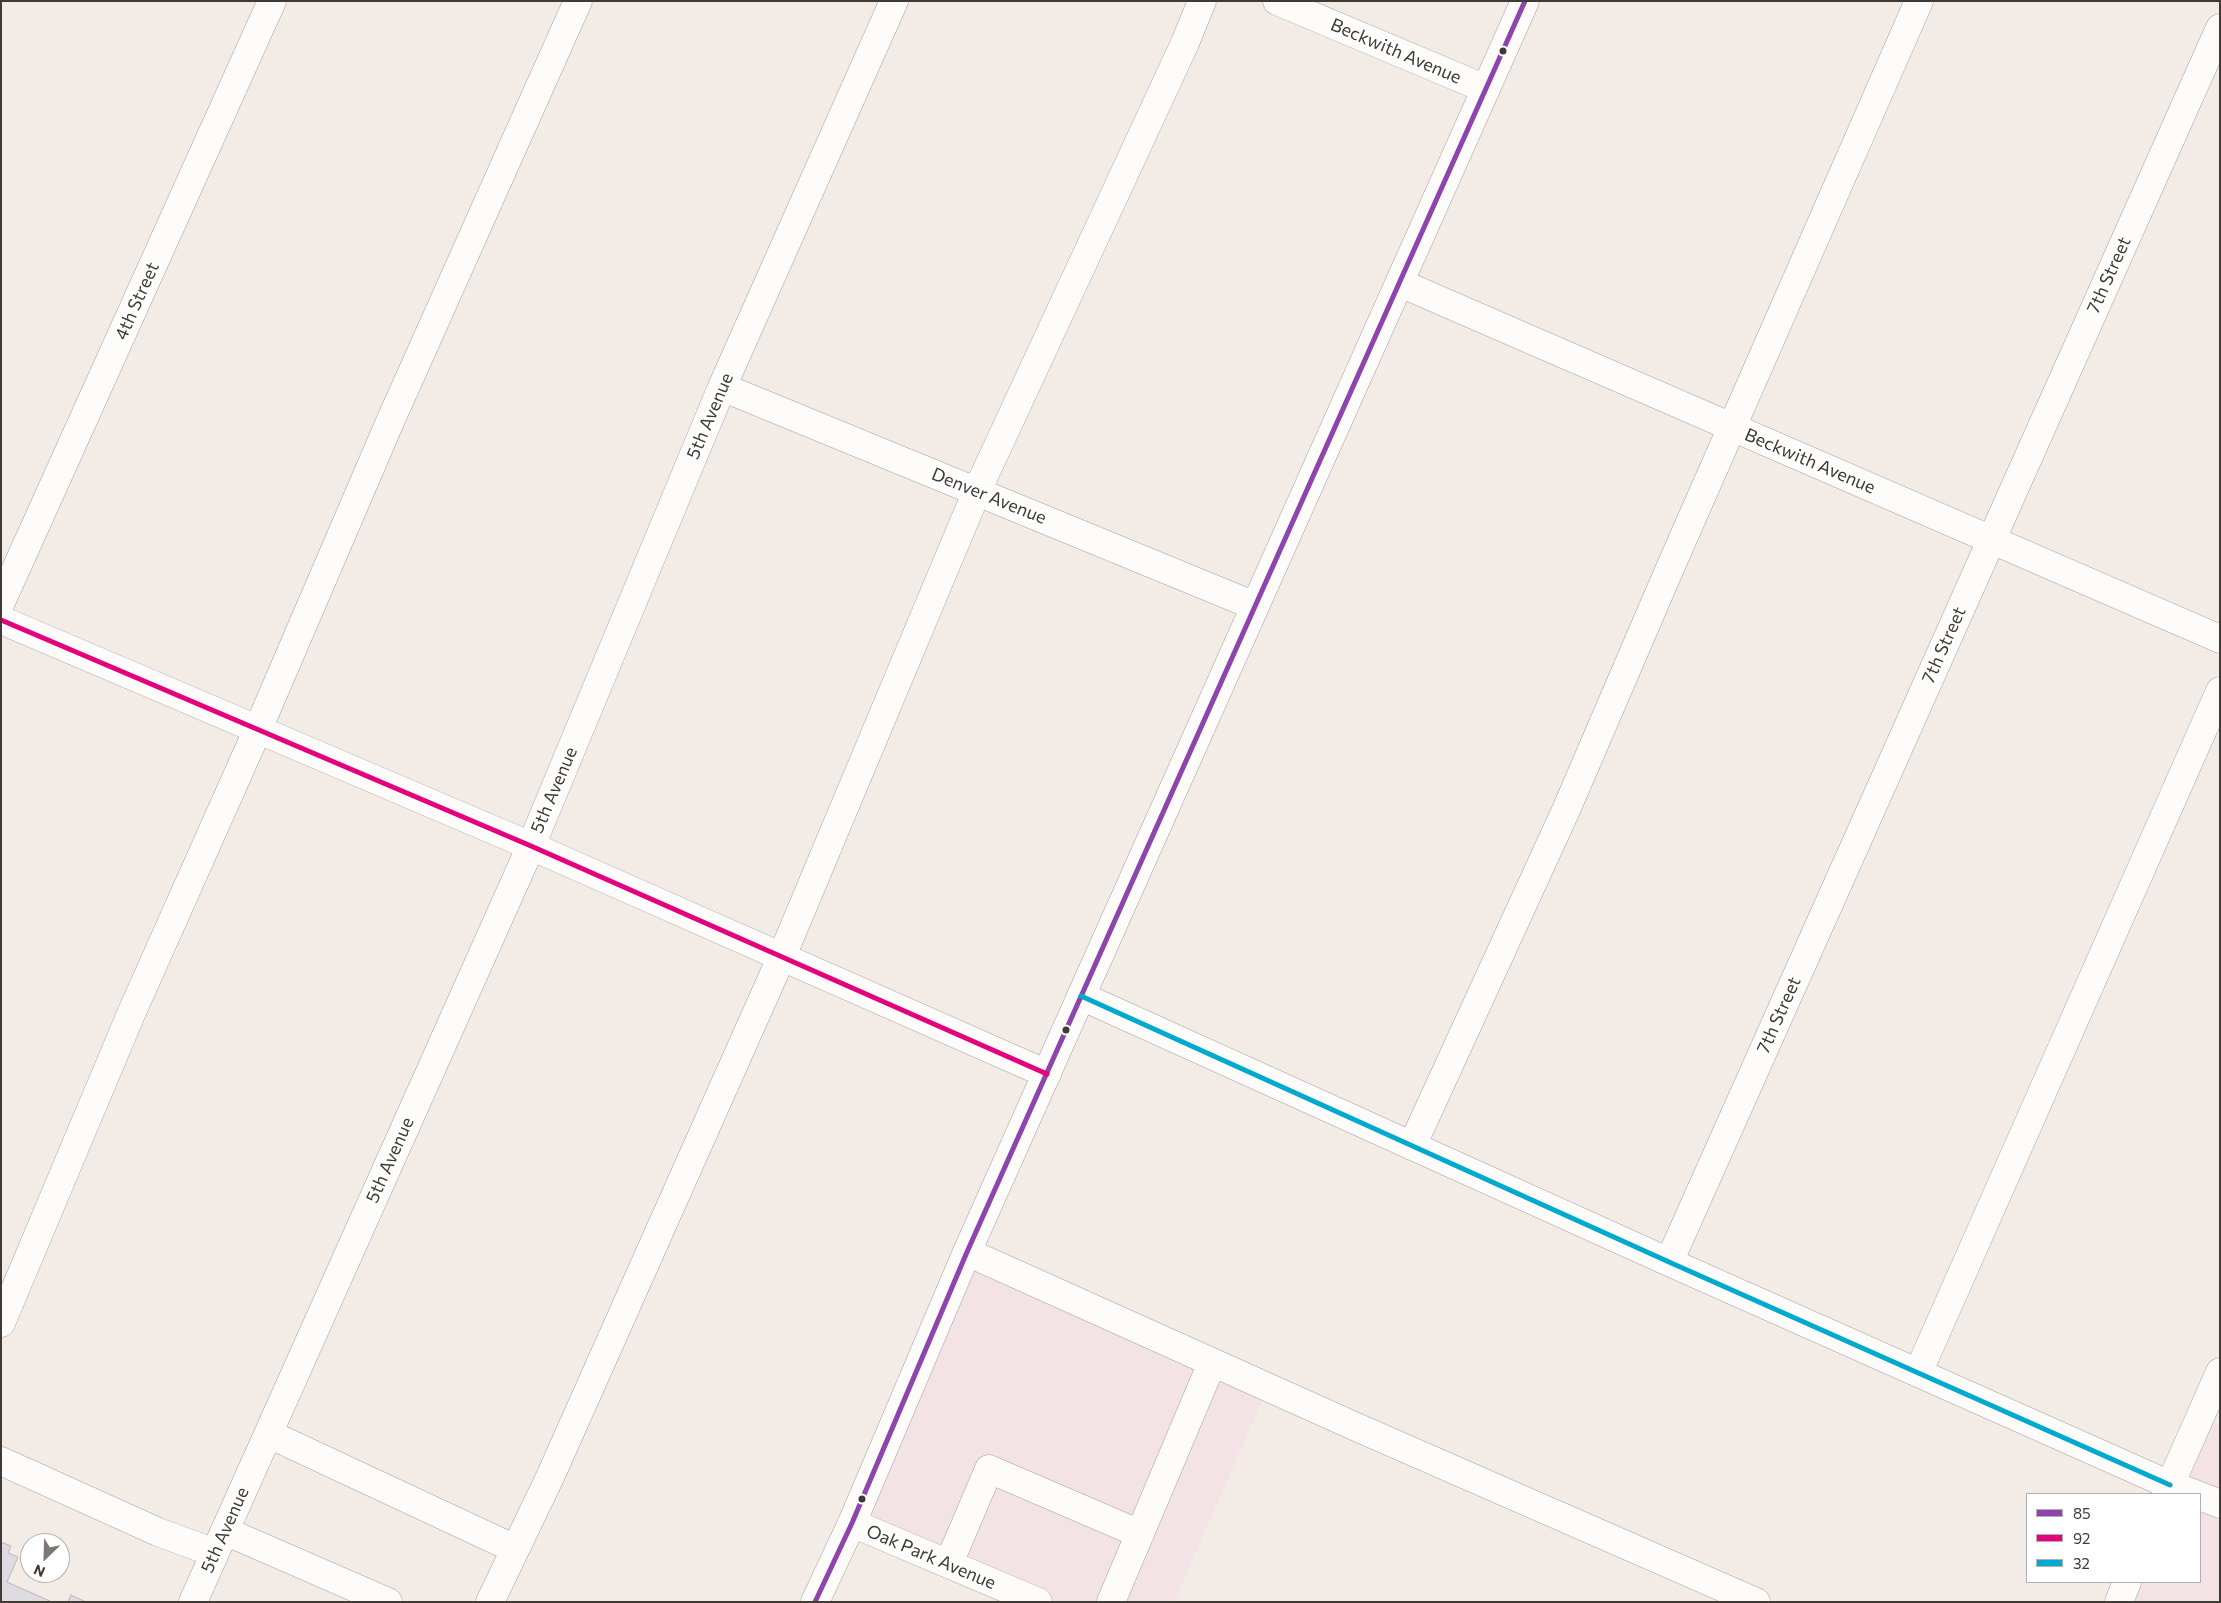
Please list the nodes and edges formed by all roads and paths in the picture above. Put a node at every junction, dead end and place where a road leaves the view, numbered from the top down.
1 (272, 1) edge
2 (578, 1) edge
3 (894, 1) edge
4 (1202, 1) edge
5 (1277, 1) edge
6 (1525, 1) edge
7 (1918, 1) edge
8 (2220, 28) edge
9 (1486, 89) junction
10 (1400, 282) junction
11 (722, 387) junction
12 (1733, 428) junction
13 (978, 491) junction
14 (1991, 540) junction
15 (1, 602) edge
16 (1256, 606) junction
17 (1, 620) edge
18 (2220, 639) edge
19 (2220, 691) edge
20 (258, 729) junction
21 (531, 846) junction
22 (782, 956) junction
23 (1081, 996) junction
24 (1047, 1074) junction
25 (1412, 1146) junction
26 (967, 1252) junction
27 (1669, 1262) junction
28 (1, 1323) edge
29 (1212, 1363) junction
30 (2220, 1372) edge
31 (1918, 1373) junction
32 (268, 1434) junction
33 (1, 1461) edge
34 (2168, 1490) edge
35 (2188, 1493) edge
36 (2201, 1496) edge
37 (2220, 1504) edge
38 (852, 1524) junction
39 (1140, 1534) junction
40 (220, 1542) junction
41 (515, 1549) junction
42 (949, 1563) junction
43 (2127, 1583) edge
44 (193, 1602) edge
45 (388, 1602) edge
46 (490, 1602) edge
47 (815, 1602) edge
48 (1038, 1602) edge
49 (1111, 1602) edge
50 (1756, 1602) edge
51 (2118, 1602) edge

1 - 15 street, 4th Street
2 - 20 street
3 - 11 street, 5th Avenue
4 - 13 street
5 - 9 street, Beckwith Avenue
6 - 9 street
7 - 12 street
8 - 14 street, 7th Street
9 - 10 street
10 - 12 street, Beckwith Avenue
10 - 16 street
11 - 13 street, Denver Avenue
11 - 21 street, 5th Avenue
12 - 14 street, Beckwith Avenue
12 - 25 street
13 - 16 street, Denver Avenue
13 - 22 street
14 - 18 street, Beckwith Avenue
14 - 27 street, 7th Street
16 - 23 street
17 - 20 street
19 - 31 street
20 - 21 street
20 - 28 street
21 - 22 street
21 - 32 street, 5th Avenue
22 - 24 street
22 - 41 street
23 - 24 street
23 - 25 street
24 - 26 street
25 - 27 street
26 - 29 street
26 - 38 street
27 - 31 street
29 - 39 street
29 - 50 street
30 - 34 street
31 - 34 street
32 - 40 street, 5th Avenue
32 - 41 street
33 - 40 street
34 - 35 street
36 - 37 street
38 - 42 street, Oak Park Avenue
38 - 47 street
39 - 42 street
39 - 49 street
40 - 44 street, 5th Avenue
40 - 45 street
41 - 46 street
42 - 48 street, Oak Park Avenue
43 - 51 street

